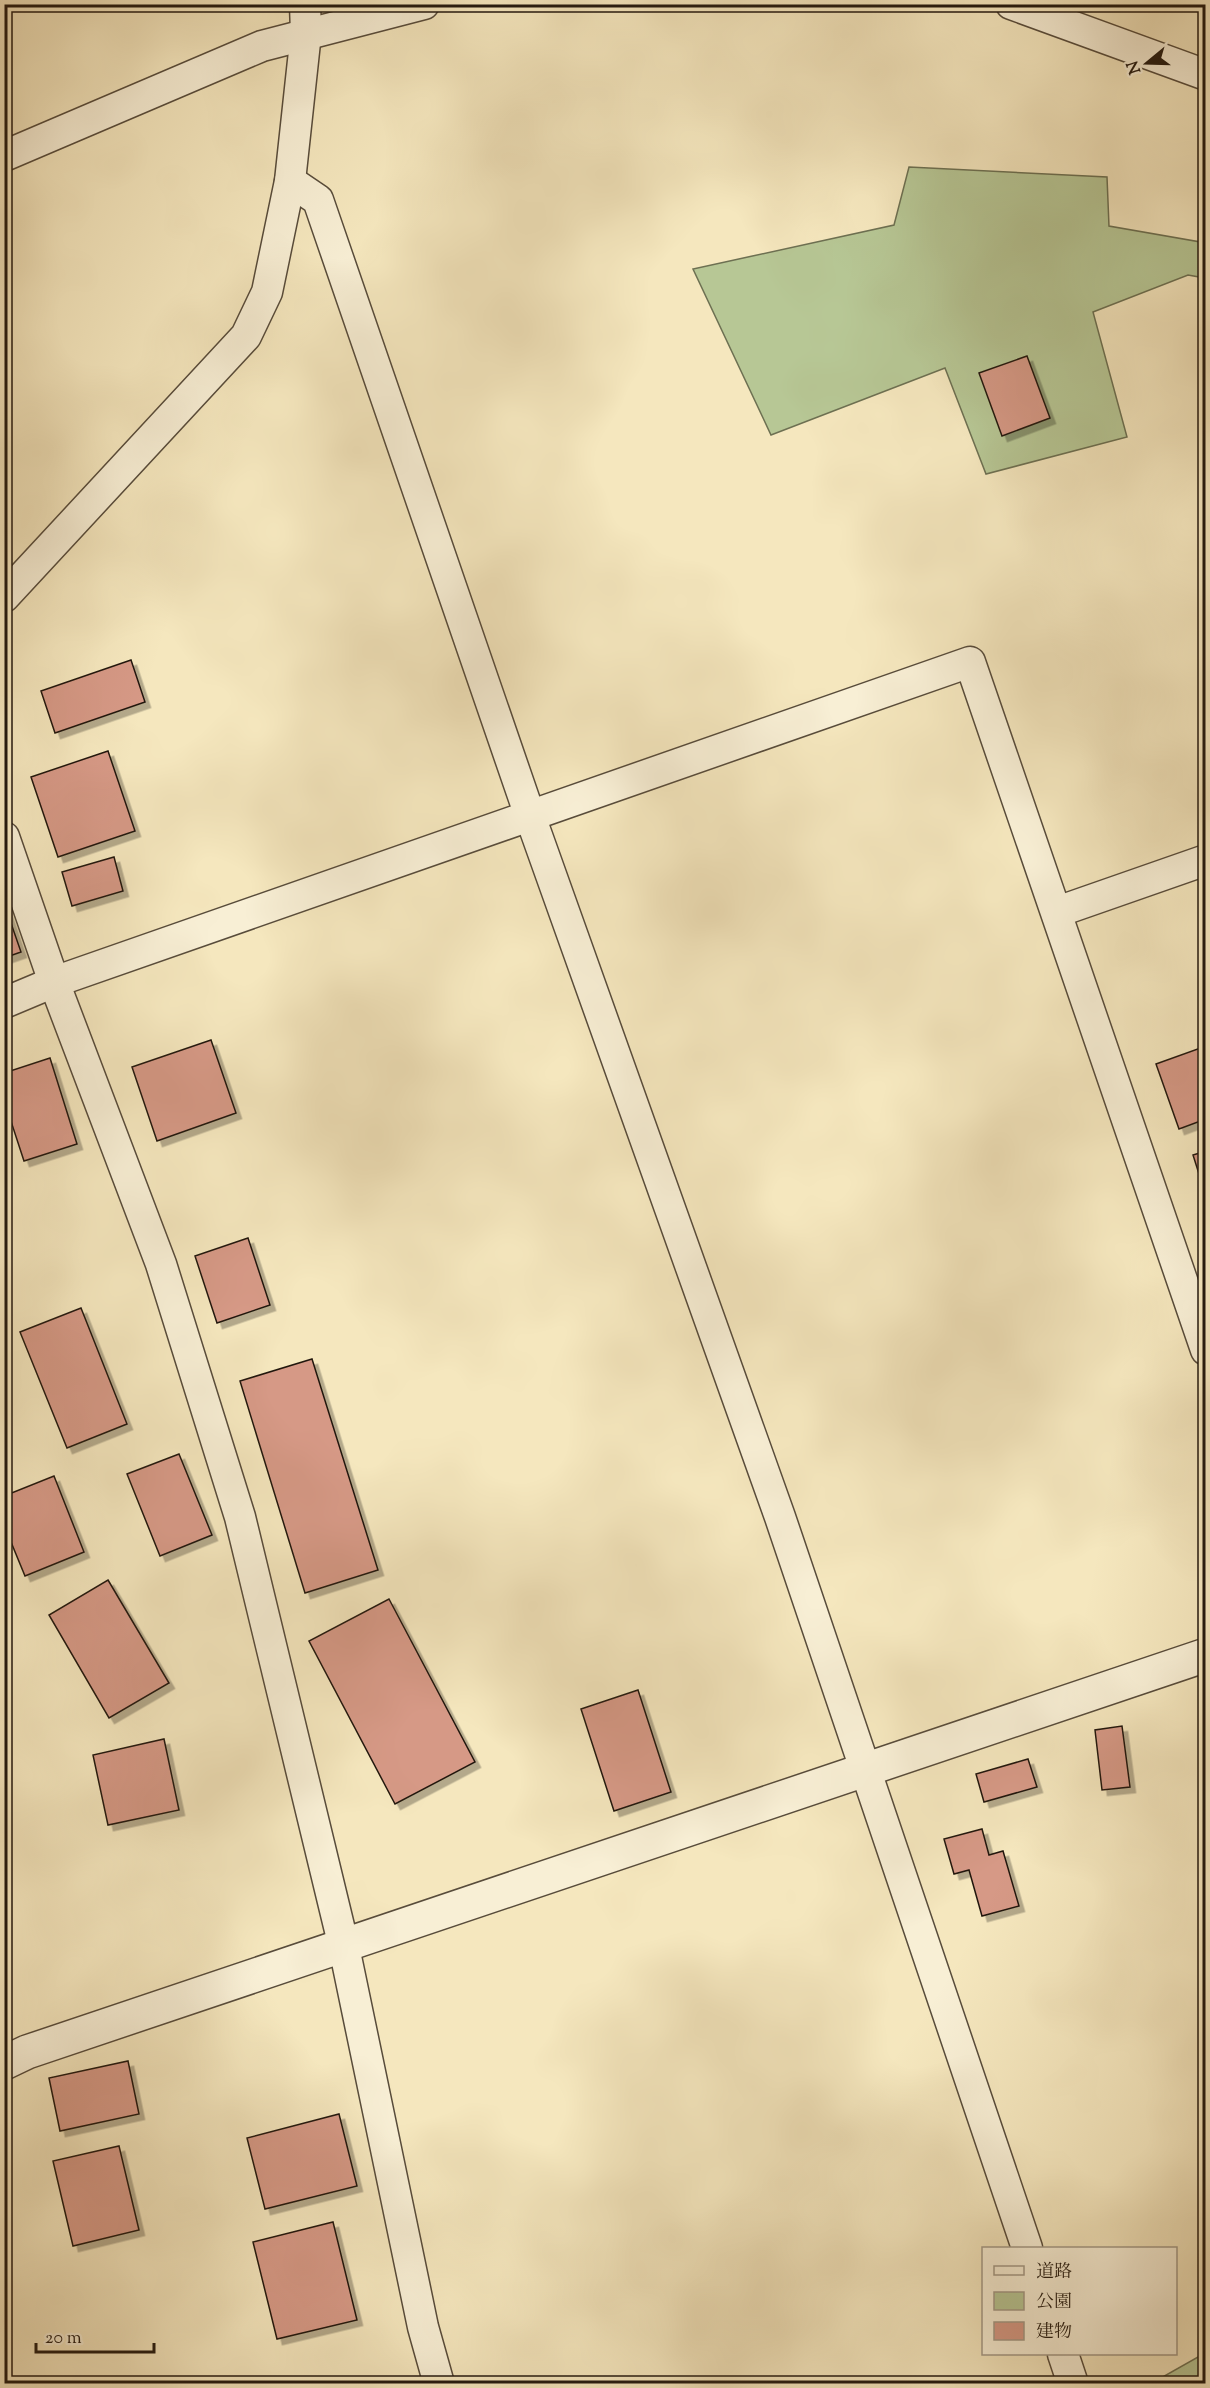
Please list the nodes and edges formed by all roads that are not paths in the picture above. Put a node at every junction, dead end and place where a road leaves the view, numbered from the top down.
1 (424, 4) edge
2 (1011, 4) edge
3 (305, 19) edge
4 (1206, 75) edge
5 (4, 156) edge
6 (290, 181) junction
7 (4, 597) edge
8 (530, 816) junction
9 (4, 837) edge
10 (1206, 860) edge
11 (1057, 912) junction
12 (54, 981) junction
13 (4, 1003) edge
14 (1206, 1350) edge
15 (1206, 1655) edge
16 (865, 1769) junction
17 (344, 1947) junction
18 (4, 2063) edge
19 (1027, 2247) edge
20 (1063, 2355) edge
21 (439, 2384) edge
22 (1073, 2384) edge

1 - 3 street
2 - 4 street
3 - 5 street
3 - 6 street
6 - 7 street
6 - 8 street
8 - 11 street
8 - 12 street
8 - 16 street
9 - 12 street
10 - 11 street
11 - 14 street
12 - 13 street
12 - 17 street
15 - 16 street
16 - 17 street
16 - 19 street
17 - 18 street
17 - 21 street
20 - 22 street

